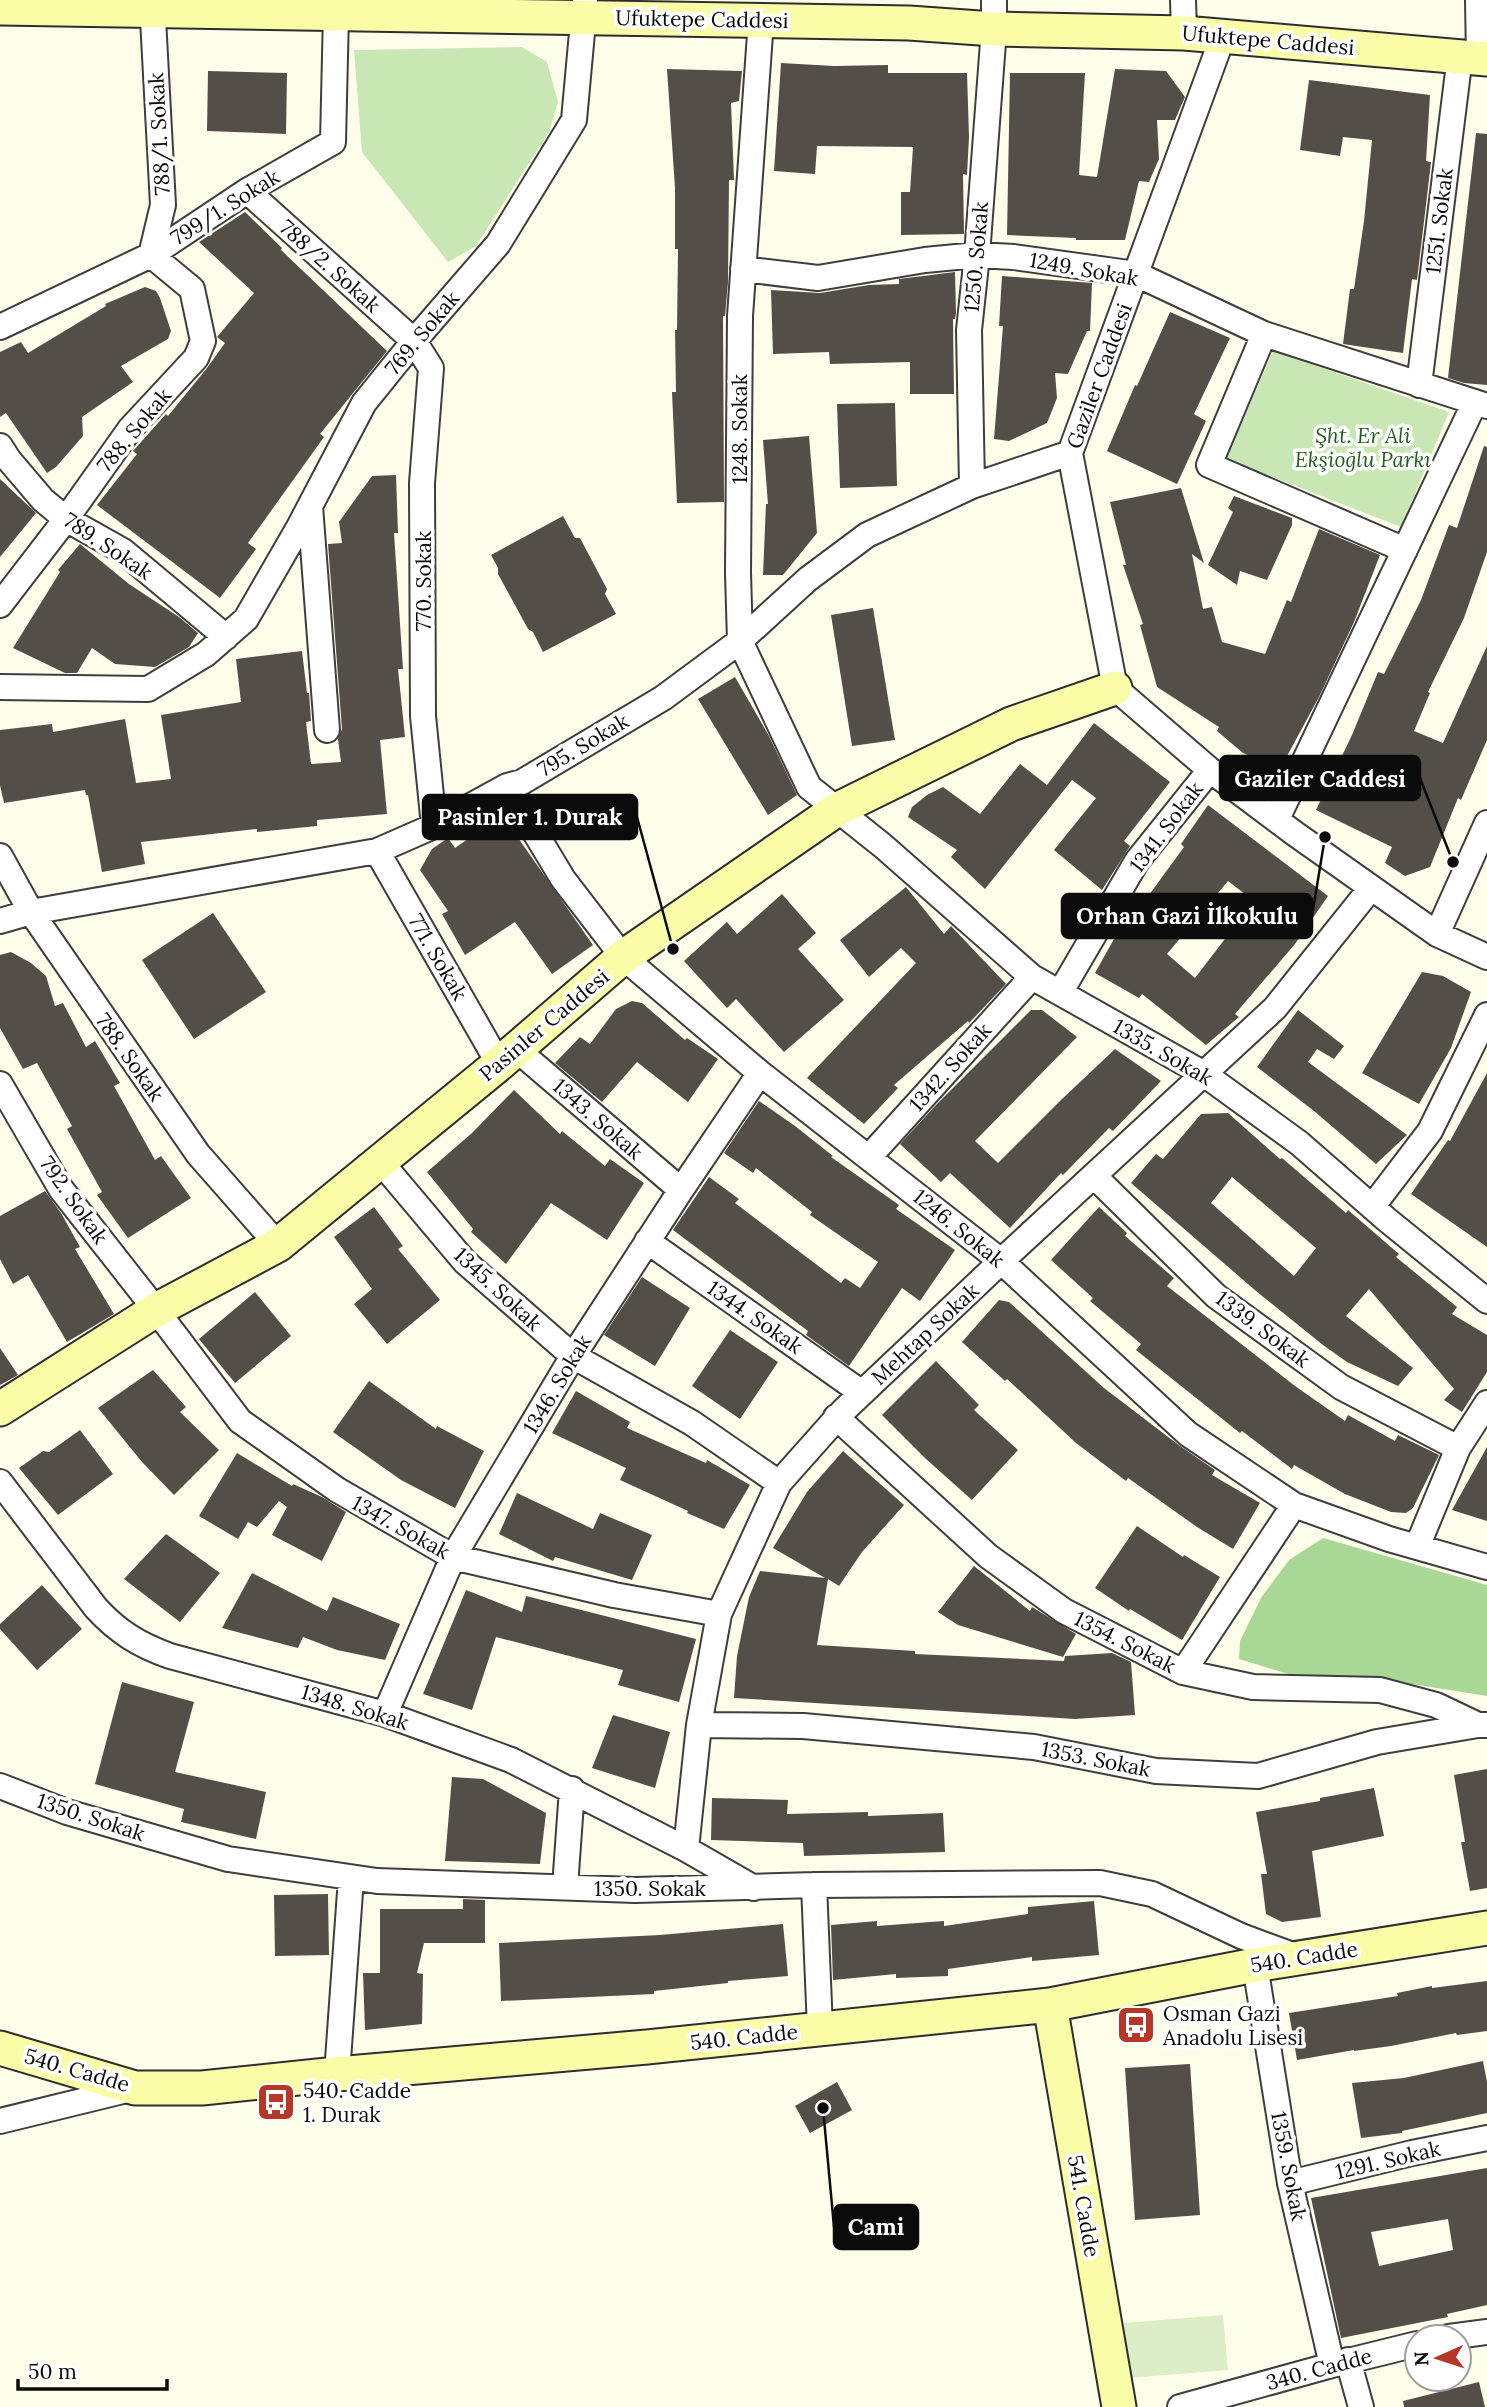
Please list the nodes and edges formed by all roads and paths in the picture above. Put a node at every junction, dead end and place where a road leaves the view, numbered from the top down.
1 (1183, 0) edge
2 (1478, 0) edge
3 (152, 6) edge
4 (0, 8) edge
5 (321, 9) edge
6 (584, 9) edge
7 (772, 13) edge
8 (994, 15) edge
9 (1184, 33) junction
10 (1223, 36) junction
11 (1475, 58) edge
12 (247, 191) junction
13 (977, 254) junction
14 (151, 255) junction
15 (743, 269) junction
16 (1136, 274) junction
17 (0, 327) edge
18 (1264, 334) junction
19 (414, 341) junction
20 (1419, 385) junction
21 (1481, 404) edge
22 (0, 446) edge
23 (1070, 453) junction
24 (972, 486) junction
25 (310, 506) junction
26 (66, 519) junction
27 (1405, 550) junction
28 (0, 604) edge
29 (226, 637) junction
30 (740, 641) junction
31 (0, 687) edge
32 (1115, 688) junction
33 (327, 730) dead end
34 (1210, 769) junction
35 (508, 786) junction
36 (836, 810) junction
37 (1277, 819) junction
38 (1487, 823) edge
39 (435, 826) junction
40 (377, 851) junction
41 (0, 856) edge
42 (1371, 888) junction
43 (31, 912) junction
44 (0, 921) edge
45 (1437, 934) junction
46 (623, 957) junction
47 (1487, 957) edge
48 (1032, 977) junction
49 (1060, 993) junction
50 (1487, 1015) edge
51 (508, 1056) junction
52 (760, 1073) junction
53 (1204, 1074) junction
54 (0, 1084) edge
55 (869, 1157) junction
56 (380, 1161) junction
57 (1094, 1176) junction
58 (681, 1190) junction
59 (1372, 1207) junction
60 (647, 1241) junction
61 (278, 1245) junction
62 (1001, 1261) junction
63 (1487, 1301) edge
64 (156, 1310) junction
65 (573, 1356) junction
66 (862, 1393) junction
67 (1487, 1403) edge
68 (0, 1409) edge
69 (836, 1418) junction
70 (1458, 1448) junction
71 (0, 1482) edge
72 (779, 1483) junction
73 (1294, 1505) junction
74 (1418, 1547) junction
75 (453, 1557) junction
76 (1487, 1567) edge
77 (719, 1614) junction
78 (1183, 1672) junction
79 (385, 1714) junction
80 (1483, 1725) edge
81 (699, 1726) junction
82 (0, 1786) edge
83 (572, 1789) junction
84 (687, 1849) junction
85 (351, 1878) junction
86 (814, 1885) junction
87 (565, 1887) junction
88 (754, 1888) junction
89 (1487, 1928) edge
90 (1299, 1958) junction
91 (1255, 1965) junction
92 (1050, 2005) junction
93 (820, 2029) junction
94 (0, 2048) edge
95 (337, 2074) junction
96 (135, 2088) junction
97 (0, 2121) edge
98 (1487, 2138) edge
99 (1290, 2183) junction
100 (1403, 2347) edge
101 (1340, 2362) junction
102 (1119, 2407) edge
103 (1180, 2407) edge
104 (1361, 2407) edge

1 - 9 street
2 - 11 street, 1251. Sokak
3 - 4 street, Ufuktepe Caddesi
3 - 5 street, Ufuktepe Caddesi
3 - 14 street, 788/1. Sokak
5 - 6 street, Ufuktepe Caddesi
5 - 12 street, 799/1. Sokak
6 - 7 street, Ufuktepe Caddesi
6 - 19 street, 769. Sokak
7 - 8 street, Ufuktepe Caddesi
7 - 15 street, 1248. Sokak
8 - 9 street, Ufuktepe Caddesi
8 - 13 street, 1250. Sokak
9 - 10 street, Ufuktepe Caddesi
10 - 11 street, Ufuktepe Caddesi
10 - 16 street, Gaziler Caddesi
11 - 20 street, 1251. Sokak
12 - 14 street, 799/1. Sokak
12 - 19 street, 788/2. Sokak
13 - 15 street, 1249. Sokak
13 - 16 street, 1249. Sokak
13 - 24 street, 1250. Sokak
14 - 17 street, 799/1. Sokak
14 - 26 street, 788. Sokak
15 - 30 street, 1248. Sokak
16 - 18 street, 1249. Sokak
16 - 23 street, Gaziler Caddesi
18 - 20 street, 1249. Sokak
18 - 27 street
19 - 25 street, 769. Sokak
19 - 39 street, 770. Sokak
20 - 21 street, 1249. Sokak
21 - 27 street
22 - 26 street, 789. Sokak
23 - 24 street, 795. Sokak
23 - 32 street, Gaziler Caddesi
24 - 30 street, 795. Sokak
25 - 29 street, 769. Sokak
25 - 33 street
26 - 28 street, 788. Sokak
26 - 29 street, 789. Sokak
27 - 37 street
29 - 31 street, 769. Sokak
30 - 35 street, 795. Sokak
30 - 36 street, 1248. Sokak
32 - 34 street
32 - 36 street, Pasinler Caddesi
34 - 37 street
34 - 49 street, 1341. Sokak
35 - 39 street, 795. Sokak
35 - 46 street, 1246. Sokak
36 - 46 street, Pasinler Caddesi
36 - 48 street, 1335. Sokak
37 - 42 street
38 - 45 street
39 - 40 street, 795. Sokak
40 - 43 street, 795. Sokak
40 - 51 street, 771. Sokak
41 - 43 street, 788. Sokak
42 - 45 street
42 - 53 street, Mehtap Sokak
43 - 44 street, 795. Sokak
43 - 61 street, 788. Sokak
45 - 47 street
46 - 51 street, Pasinler Caddesi
46 - 52 street, 1246. Sokak
48 - 49 street, 1335. Sokak
48 - 55 street, 1342. Sokak
49 - 53 street, 1335. Sokak
50 - 59 street
51 - 56 street, Pasinler Caddesi
51 - 58 street, 1343. Sokak
52 - 55 street, 1246. Sokak
52 - 58 street, 1346. Sokak
53 - 57 street, Mehtap Sokak
53 - 59 street, 1335. Sokak
54 - 64 street, 792. Sokak
55 - 62 street, 1246. Sokak
56 - 61 street, Pasinler Caddesi
56 - 65 street, 1345. Sokak
57 - 62 street, Mehtap Sokak
57 - 70 street, 1339. Sokak
58 - 60 street, 1346. Sokak
59 - 63 street, 1335. Sokak
60 - 65 street, 1346. Sokak
60 - 66 street, 1344. Sokak
61 - 64 street, Pasinler Caddesi
62 - 66 street, Mehtap Sokak
62 - 73 street, 1246. Sokak
64 - 68 street, Pasinler Caddesi
64 - 75 street, 1347. Sokak
65 - 72 street, 1345. Sokak
65 - 75 street, 1346. Sokak
66 - 69 street, Mehtap Sokak
67 - 70 street
69 - 72 street, Mehtap Sokak
69 - 78 street, 1354. Sokak
70 - 74 street
71 - 79 street, 1348. Sokak
72 - 77 street, Mehtap Sokak
73 - 74 street, 1246. Sokak
73 - 78 street
74 - 76 street, 1246. Sokak
75 - 77 street, 1347. Sokak
75 - 79 street, 1346. Sokak
77 - 81 street, Mehtap Sokak
78 - 80 street, 1354. Sokak
79 - 83 street, 1348. Sokak
80 - 81 street, 1353. Sokak
81 - 84 street, Mehtap Sokak
82 - 85 street, 1350. Sokak
83 - 84 street, 1348. Sokak
83 - 87 street
84 - 88 street, 1348. Sokak
85 - 87 street, 1350. Sokak
85 - 95 street
86 - 88 street, 1350. Sokak
86 - 90 street, 1350. Sokak
86 - 93 street
87 - 88 street, 1350. Sokak
89 - 90 street, 540. Cadde
90 - 91 street, 540. Cadde
91 - 92 street, 540. Cadde
91 - 99 street, 1359. Sokak
92 - 93 street, 540. Cadde
92 - 102 street, 541. Cadde
93 - 95 street, 540. Cadde
94 - 96 street, 540. Cadde
95 - 96 street, 540. Cadde
96 - 97 street
98 - 99 street, 1291. Sokak
99 - 101 street, 1359. Sokak
100 - 101 street, 340. Cadde
101 - 103 street, 340. Cadde
101 - 104 street, 1359. Sokak

